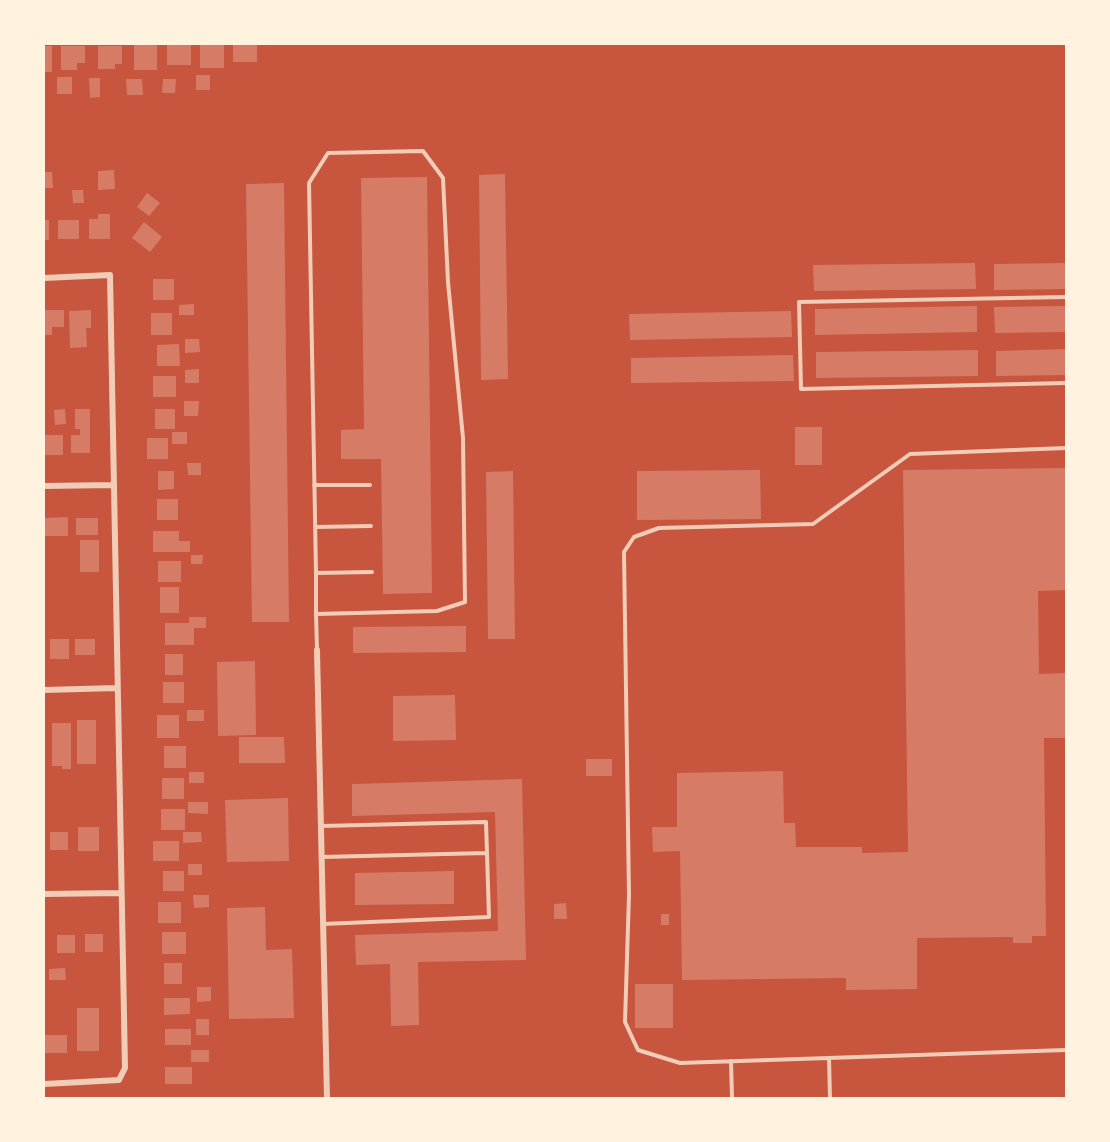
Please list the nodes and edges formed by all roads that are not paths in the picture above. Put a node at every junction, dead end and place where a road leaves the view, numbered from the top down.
1 (44, 278) edge
2 (1066, 297) edge
3 (1066, 383) edge
4 (1066, 448) edge
5 (114, 485) junction
6 (314, 485) junction
7 (370, 485) dead end
8 (44, 486) edge
9 (370, 526) dead end
10 (315, 527) junction
11 (372, 572) dead end
12 (316, 573) junction
13 (316, 614) junction
14 (317, 650) joint
15 (117, 688) junction
16 (44, 690) edge
17 (321, 826) junction
18 (487, 853) junction
19 (321, 857) junction
20 (121, 893) junction
21 (44, 894) edge
22 (323, 924) junction
23 (1066, 1050) edge
24 (829, 1058) junction
25 (731, 1061) junction
26 (44, 1084) edge
27 (327, 1098) edge
28 (732, 1098) edge
29 (830, 1098) edge

1 - 5 street
2 - 3 lane
4 - 25 lane
5 - 8 street
5 - 15 street
6 - 7 lane
6 - 10 lane
6 - 13 lane
9 - 10 lane
10 - 12 lane
11 - 12 lane
12 - 13 lane
13 - 14 lane
14 - 17 street
15 - 16 street
15 - 20 street
17 - 18 lane
17 - 19 street
18 - 19 lane
18 - 22 lane
19 - 22 street
20 - 21 street
20 - 26 street
22 - 27 street
23 - 24 lane
24 - 25 lane
24 - 29 lane
25 - 28 lane

